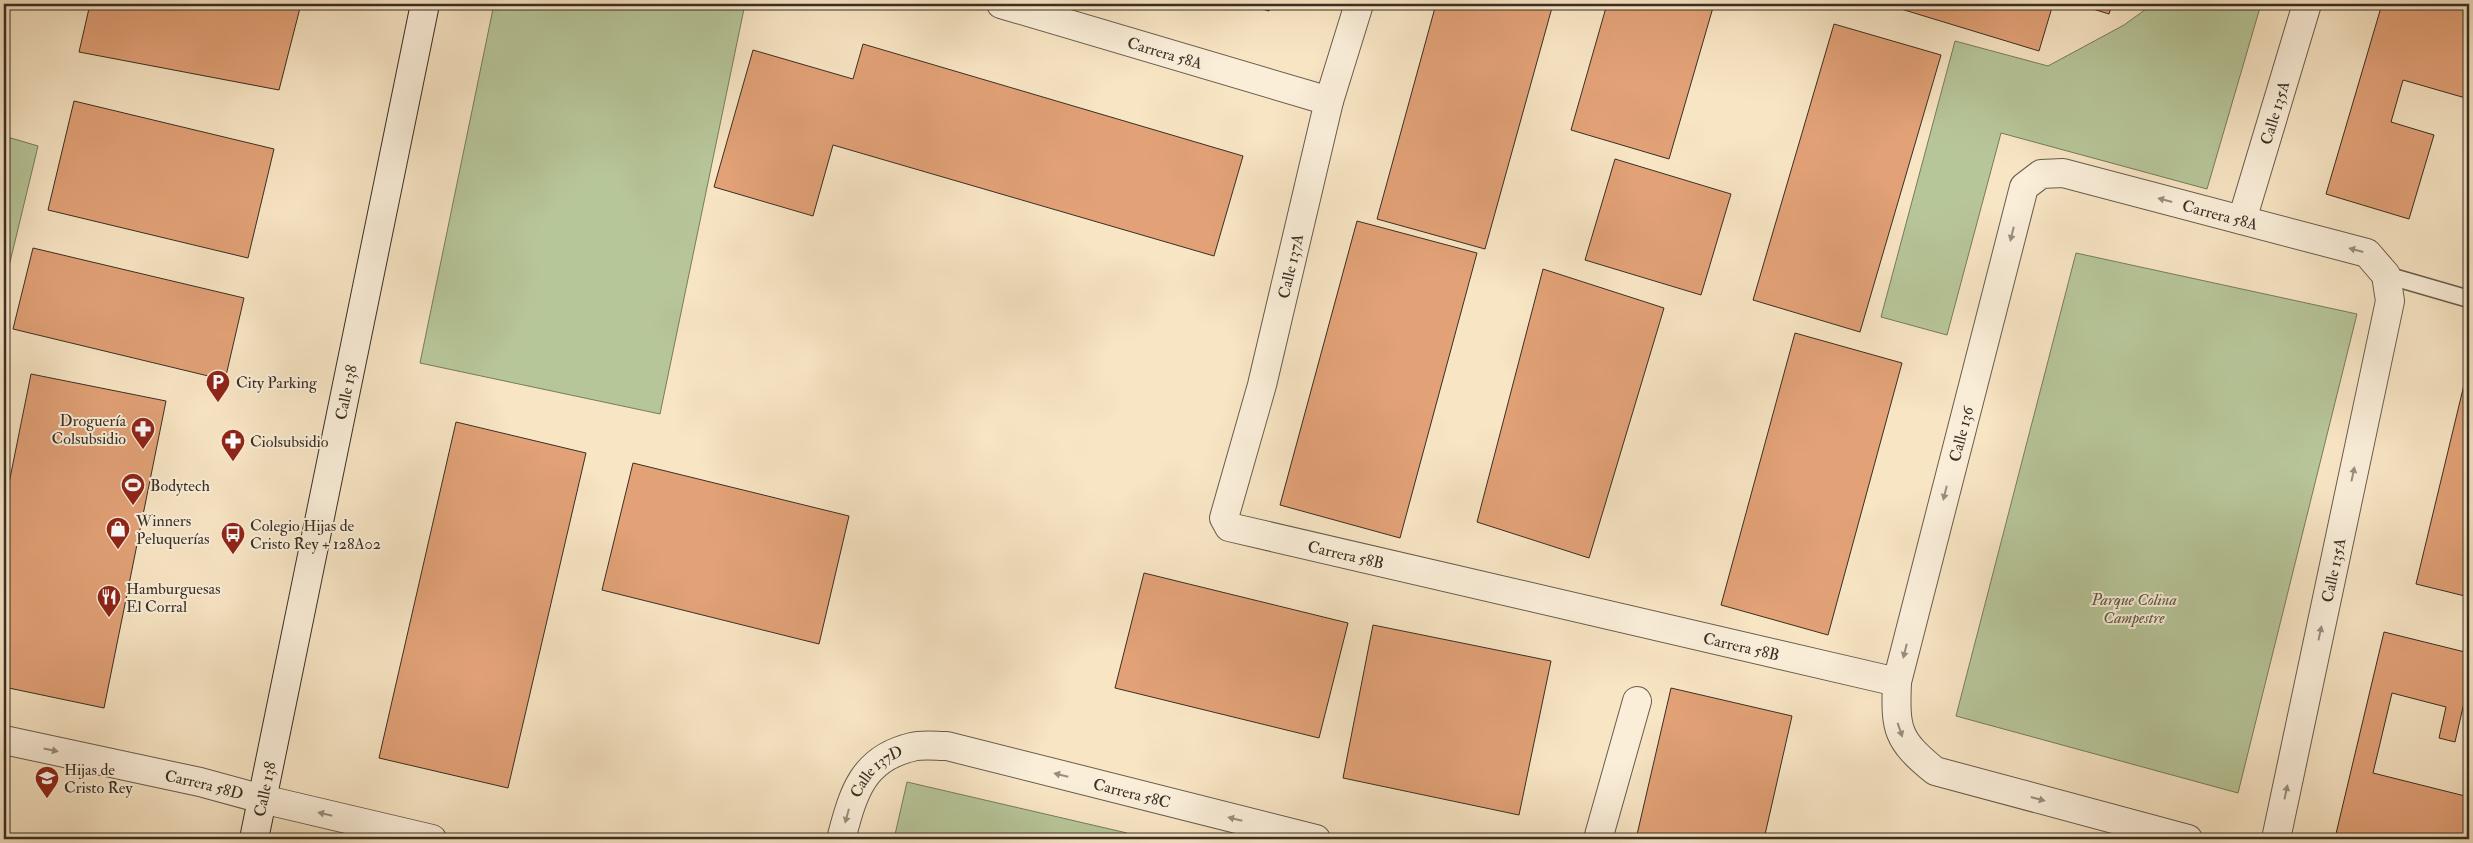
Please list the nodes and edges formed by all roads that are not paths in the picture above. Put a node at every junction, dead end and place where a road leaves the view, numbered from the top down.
1 (425, 4) edge
2 (1001, 4) edge
3 (1359, 4) edge
4 (2307, 4) edge
5 (1329, 101) junction
6 (2024, 187) joint
7 (2242, 220) junction
8 (2388, 288) junction
9 (2469, 298) edge
10 (1229, 527) joint
11 (1897, 682) junction
12 (1637, 700) dead end
13 (4, 740) edge
14 (947, 746) joint
15 (262, 800) junction
16 (254, 839) edge
17 (432, 839) edge
18 (841, 839) edge
19 (1316, 839) edge
20 (1598, 839) edge
21 (2188, 839) edge
22 (2276, 839) edge

1 - 15 street, Calle 138
2 - 5 street, Carrera 58A
3 - 5 street, Calle 137A
4 - 7 street, Calle 135A
5 - 10 street, Calle 137A
7 -> 6 street, Carrera 58A
6 -> 11 street, Calle 136
8 -> 7 street, Carrera 58A
8 - 9 lane
22 -> 8 street, Calle 135A
10 - 11 street, Carrera 58B
11 -> 21 street
12 - 20 street
13 -> 15 street, Carrera 58D
14 -> 18 street, Calle 137D
19 -> 14 street, Carrera 58C
15 - 16 street, Calle 138
17 -> 15 street, Carrera 58D

